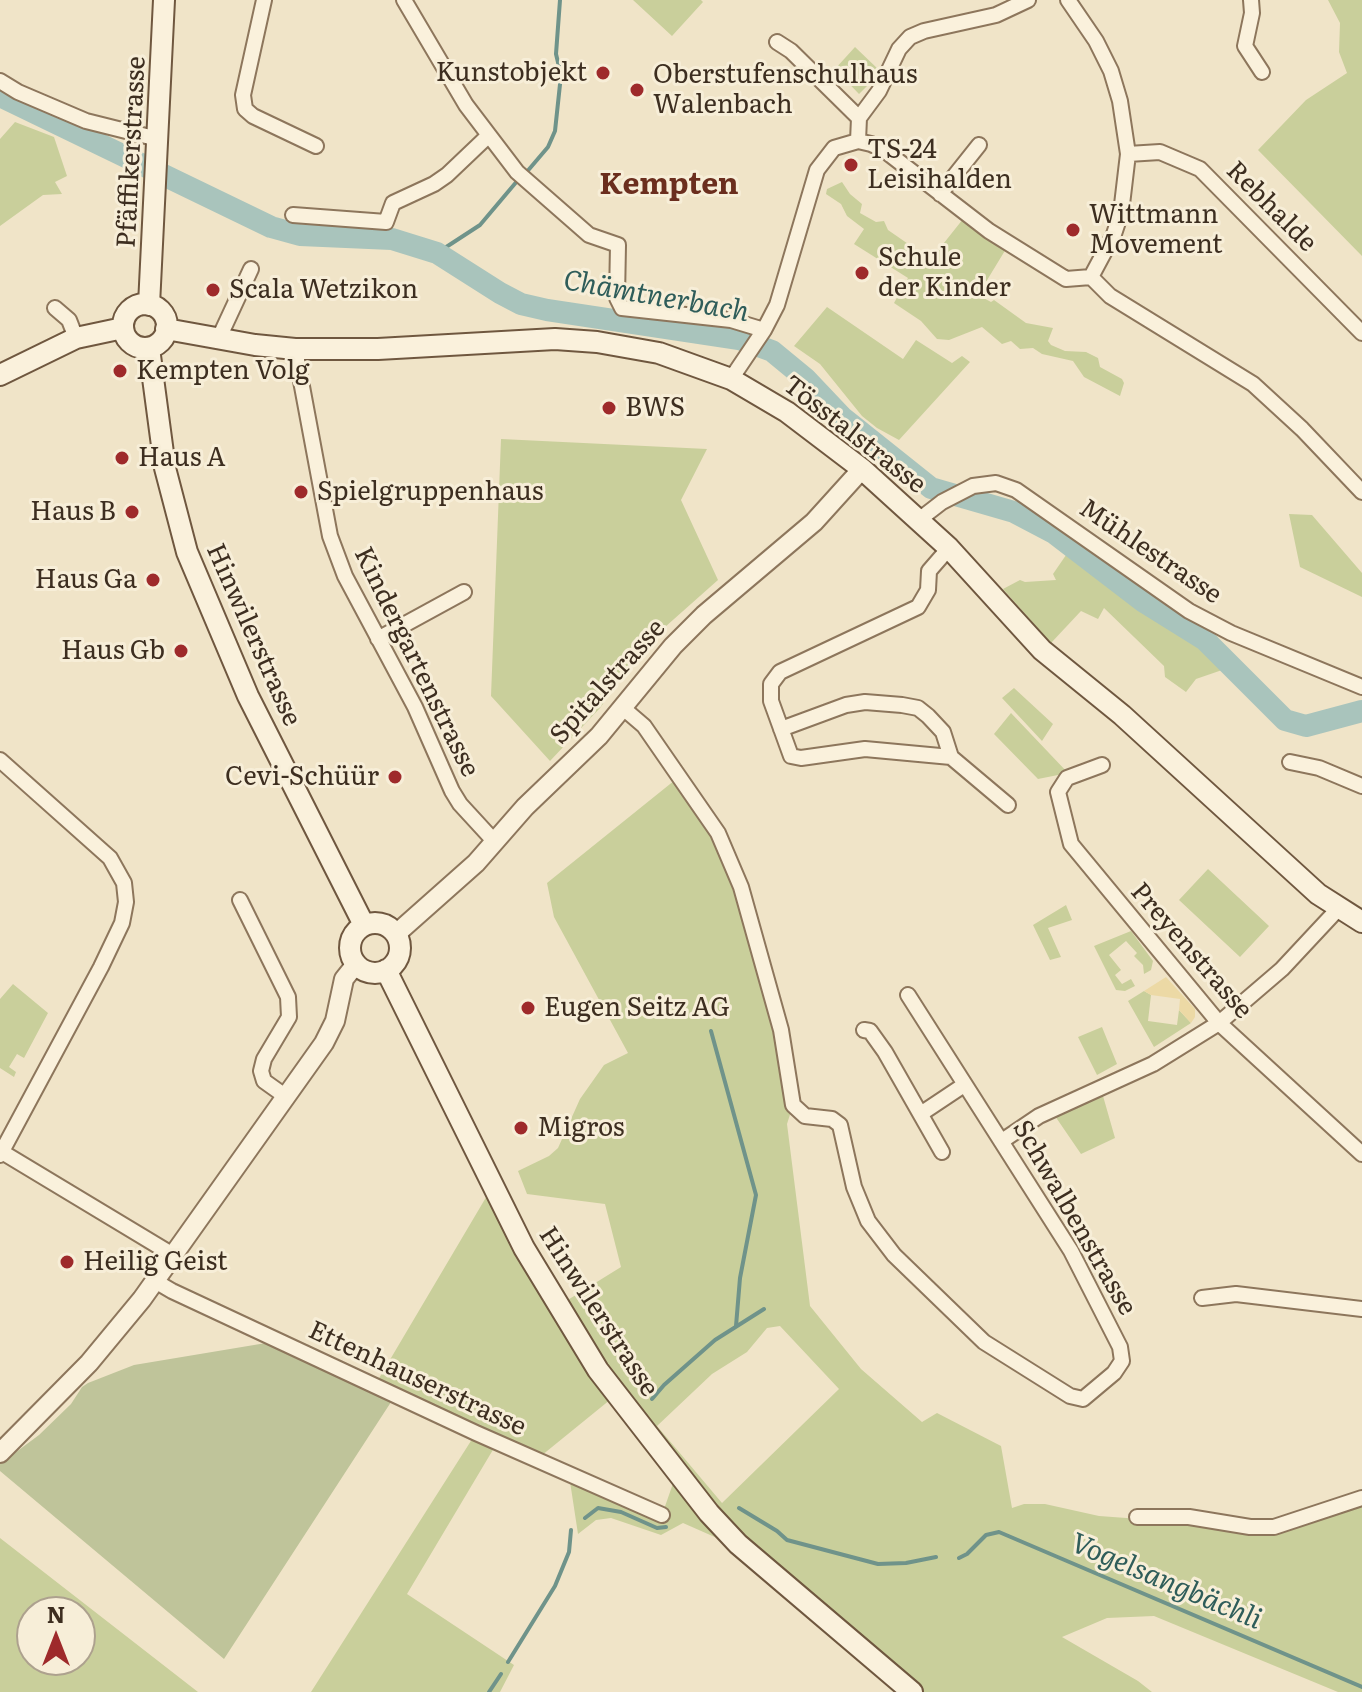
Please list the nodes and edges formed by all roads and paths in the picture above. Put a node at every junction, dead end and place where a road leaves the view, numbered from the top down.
1 (164, 0) edge
2 (264, 0) edge
3 (404, 0) edge
4 (1028, 0) edge
5 (1068, 0) edge
6 (1251, 0) edge
7 (777, 42) dead end
8 (1262, 72) dead end
9 (0, 81) edge
10 (859, 118) junction
11 (488, 136) junction
12 (858, 141) junction
13 (979, 145) dead end
14 (316, 146) dead end
15 (158, 147) junction
16 (1128, 154) junction
17 (940, 194) junction
18 (293, 215) dead end
19 (251, 269) dead end
20 (1091, 277) junction
21 (149, 305) junction
22 (55, 308) dead end
23 (123, 328) junction
24 (166, 329) junction
25 (762, 332) junction
26 (1362, 333) edge
27 (76, 338) junction
28 (219, 338) junction
29 (149, 348) junction
30 (295, 349) junction
31 (0, 375) edge
32 (731, 379) junction
33 (862, 469) junction
34 (1362, 492) edge
35 (920, 519) junction
36 (949, 548) junction
37 (464, 592) dead end
38 (378, 639) junction
39 (1362, 687) edge
40 (623, 708) junction
41 (781, 729) junction
42 (951, 757) junction
43 (0, 760) edge
44 (1290, 762) dead end
45 (1102, 765) dead end
46 (1362, 786) edge
47 (1008, 805) dead end
48 (494, 841) junction
49 (240, 900) dead end
50 (1338, 909) junction
51 (1362, 922) edge
52 (364, 925) junction
53 (396, 934) junction
54 (356, 964) junction
55 (386, 970) junction
56 (908, 995) dead end
57 (1219, 1023) junction
58 (864, 1030) dead end
59 (964, 1085) junction
60 (285, 1096) junction
61 (922, 1113) junction
62 (1002, 1141) junction
63 (942, 1152) dead end
64 (1, 1153) edge
65 (1362, 1154) edge
66 (173, 1255) junction
67 (155, 1281) junction
68 (1202, 1298) dead end
69 (1362, 1309) edge
70 (0, 1453) edge
71 (1362, 1498) edge
72 (662, 1515) dead end
73 (1137, 1517) dead end
74 (912, 1692) edge

1 - 15 main road, Pfäffikerstrasse
2 - 14 street
3 - 11 street
4 - 10 street
5 - 16 street
6 - 8 street
7 - 10 street
9 - 15 street
10 - 12 street
11 - 18 street
11 - 25 street
12 - 17 street
12 - 25 street
13 - 17 street
15 - 21 main road, Pfäffikerstrasse
16 - 20 street
16 - 26 street, Rebhalde
17 - 20 street
19 - 28 street
20 - 34 street
21 - 23 main road
21 - 24 main road
22 - 27 street
23 - 27 main road
23 - 29 main road
24 - 28 main road, Tösstalstrasse
24 - 29 main road
25 - 32 street
27 - 31 main road
28 - 30 main road, Tösstalstrasse
29 - 52 main road, Hinwilerstrasse
30 - 32 main road, Tösstalstrasse
30 - 38 street, Kindergartenstrasse
32 - 33 main road, Tösstalstrasse
33 - 35 main road, Tösstalstrasse
33 - 40 street, Spitalstrasse
35 - 36 main road, Tösstalstrasse
35 - 39 street, Mühlestrasse
36 - 41 street
36 - 50 main road, Tösstalstrasse
37 - 38 street
38 - 48 street, Kindergartenstrasse
40 - 48 street, Spitalstrasse
40 - 62 street, Schwalbenstrasse
41 - 42 street
41 - 42 street
42 - 47 street
43 - 64 street
44 - 46 street
45 - 57 street, Preyenstrasse
48 - 53 street, Spitalstrasse
49 - 60 street
50 - 51 main road, Tösstalstrasse
50 - 57 street
52 - 53 main road
52 - 54 main road
53 - 55 main road
54 - 55 main road
54 - 60 street
55 - 74 main road, Hinwilerstrasse
56 - 59 street, Schwalbenstrasse
57 - 62 street
57 - 65 street, Preyenstrasse
58 - 61 street
59 - 61 street
59 - 62 street, Schwalbenstrasse
60 - 66 street
61 - 63 street
64 - 66 street
66 - 67 street
67 - 70 street
67 - 72 street, Ettenhauserstrasse
68 - 69 street
71 - 73 street

